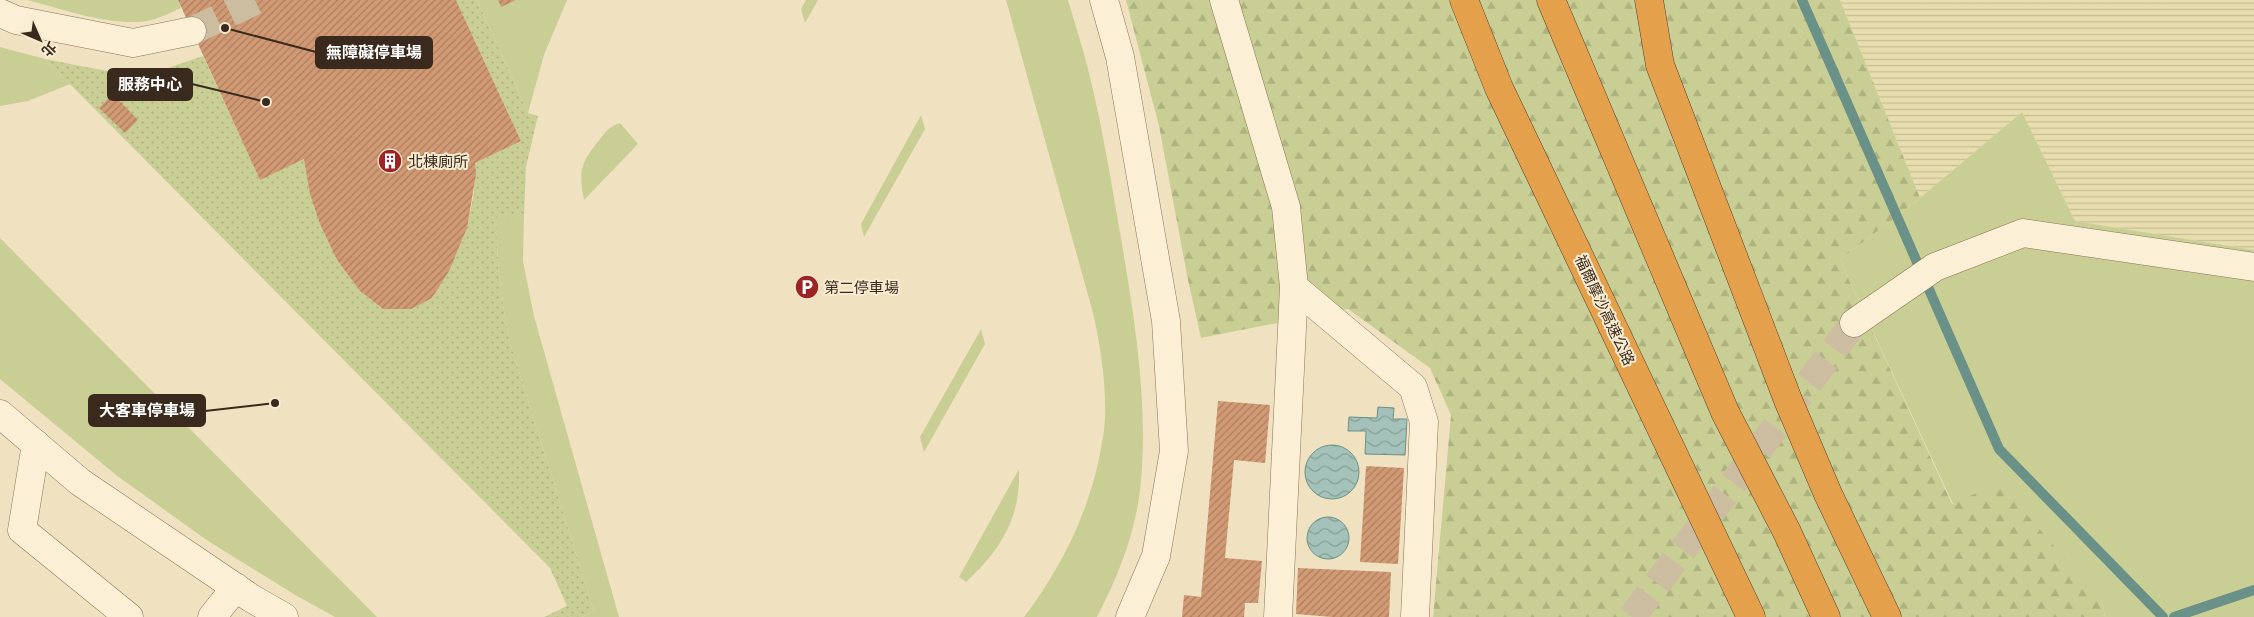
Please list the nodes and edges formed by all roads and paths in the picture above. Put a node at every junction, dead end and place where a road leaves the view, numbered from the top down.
1 (1104, 0) edge
2 (1224, 0) edge
3 (1464, 0) edge
4 (1550, 0) edge
5 (1649, 0) edge
6 (0, 12) edge
7 (192, 32) tunnel mouth
8 (2254, 267) edge
9 (1294, 287) junction
10 (1854, 323) tunnel mouth
11 (0, 414) edge
12 (36, 444) junction
13 (236, 587) junction
14 (129, 617) edge
15 (212, 617) edge
16 (284, 617) edge
17 (1130, 617) edge
18 (1278, 617) edge
19 (1415, 617) edge
20 (1751, 617) edge
21 (1826, 617) edge
22 (1887, 617) edge

1 - 17 street
2 - 9 street
3 - 20 highway, 福爾摩沙高速公路
4 - 21 highway
5 - 22 highway
6 - 7 street
8 - 10 street
9 - 18 street
9 - 19 street
11 - 12 street
12 - 13 street
12 - 14 street
13 - 15 street
13 - 16 street

